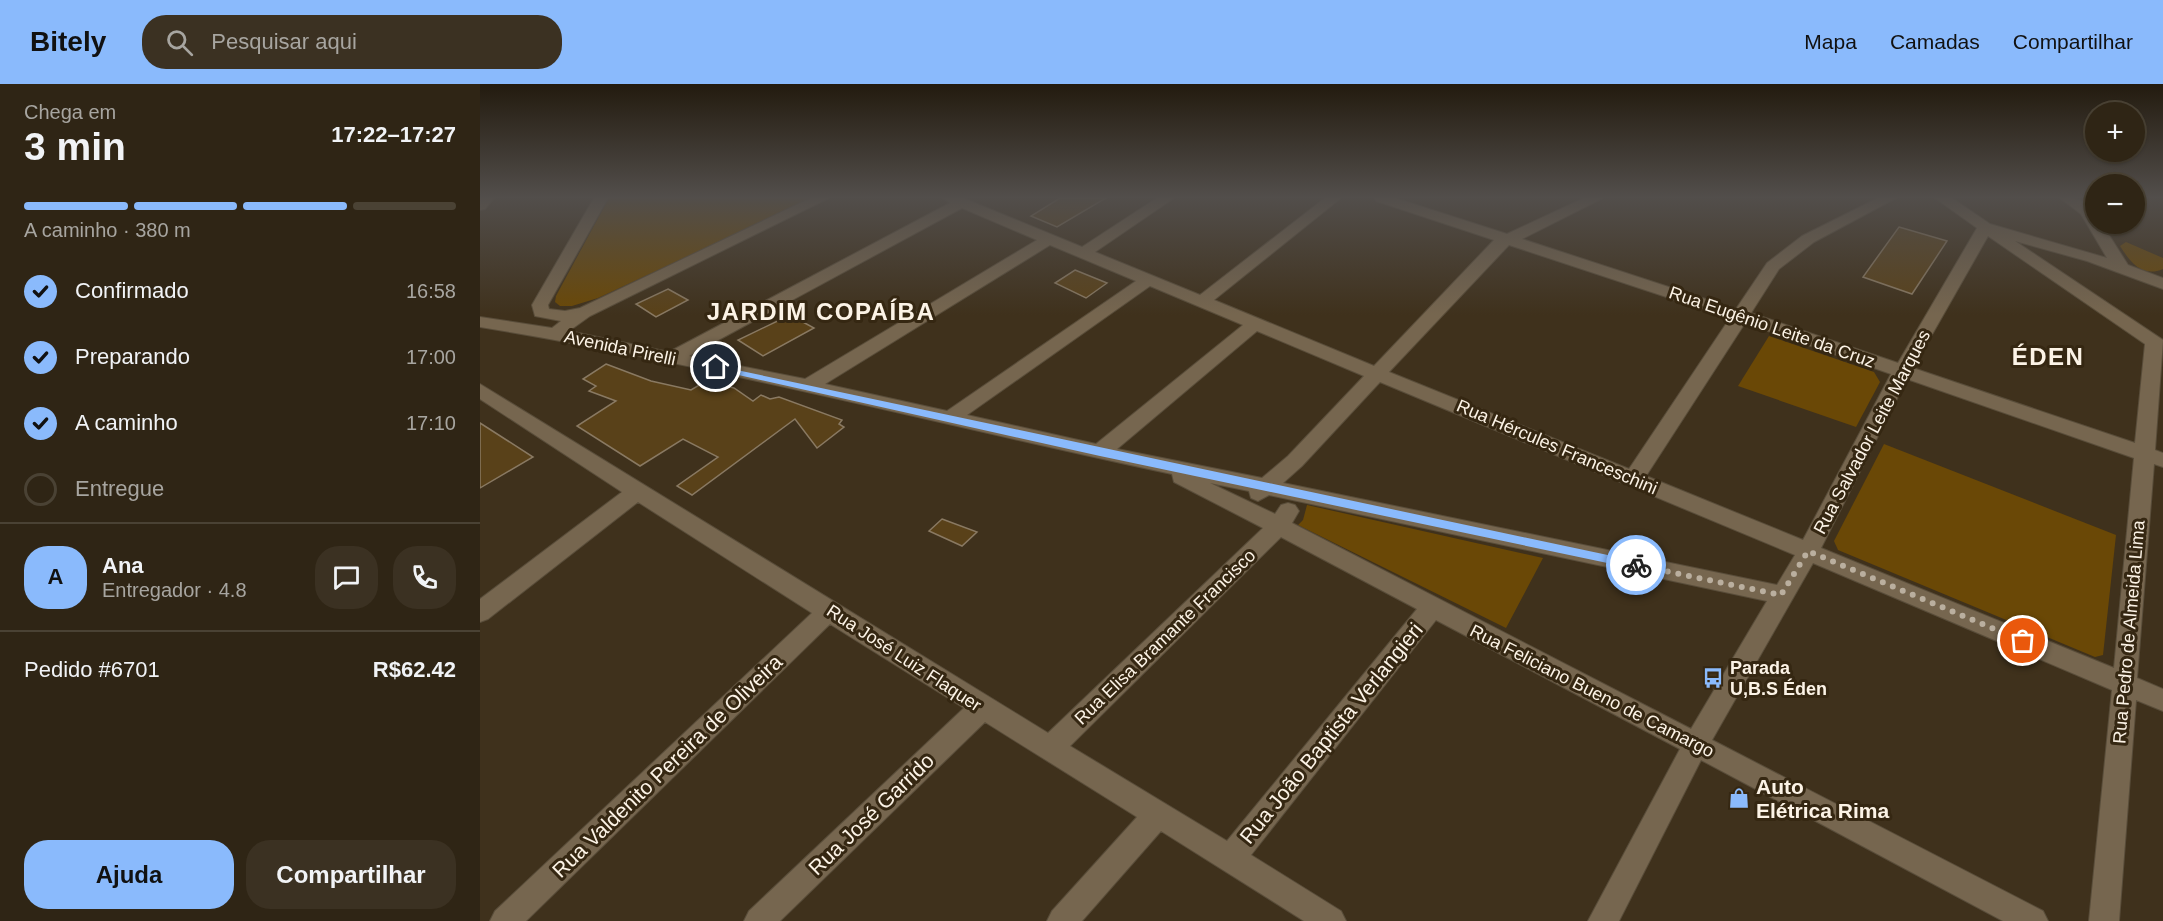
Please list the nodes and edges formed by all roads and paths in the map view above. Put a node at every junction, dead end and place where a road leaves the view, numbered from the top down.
1 (579, 237) edge
2 (740, 237) edge
3 (889, 237) edge
4 (1044, 237) edge
5 (1108, 237) edge
6 (1284, 237) edge
7 (1503, 237) edge
8 (1815, 237) edge
9 (1979, 237) edge
10 (2000, 237) edge
11 (2020, 237) edge
12 (2105, 237) edge
13 (1506, 238) junction
14 (1049, 239) junction
15 (2107, 244) junction
16 (1083, 254) junction
17 (2093, 258) junction
18 (2121, 267) junction
19 (1148, 280) junction
20 (2163, 284) edge
21 (1201, 302) junction
22 (540, 305) junction
23 (584, 312) junction
24 (1739, 315) junction
25 (480, 322) edge
26 (1254, 325) junction
27 (512, 326) junction
28 (555, 334) junction
29 (2159, 346) edge
30 (671, 358) junction
31 (1902, 371) junction
32 (1378, 373) junction
33 (808, 386) junction
34 (480, 390) edge
35 (950, 418) junction
36 (1100, 452) junction
37 (2154, 457) edge
38 (1295, 461) junction
39 (1151, 462) joint
40 (1633, 479) junction
41 (636, 492) junction
42 (1276, 502) junction
43 (1808, 551) junction
44 (1781, 595) junction
45 (1432, 608) junction
46 (830, 610) junction
47 (480, 612) edge
48 (2126, 684) junction
49 (2163, 700) edge
50 (982, 708) junction
51 (1696, 744) junction
52 (1050, 748) junction
53 (1158, 814) junction
54 (1230, 859) junction
55 (505, 921) edge
56 (759, 921) edge
57 (1062, 921) edge
58 (1331, 921) edge
59 (1603, 921) edge
60 (2033, 921) edge
61 (2103, 921) edge

1 - 22 street
2 - 23 street
3 - 30 street
4 - 14 street, Rua Hércules Franceschini
5 - 16 street
6 - 21 street
7 - 13 street, Rua Eugênio Leite da Cruz
8 - 24 street
9 - 31 street, Rua Salvador Leite Marques
10 - 29 street
11 - 17 street
12 - 15 street
13 - 24 street, Rua Eugênio Leite da Cruz
13 - 32 street, Rua Elisa Bramante Francisco
14 - 16 street, Rua Hércules Franceschini
14 - 33 street
15 - 17 street
15 - 18 street
16 - 19 street, Rua Hércules Franceschini
17 - 18 street
18 - 20 street
19 - 21 street, Rua Hércules Franceschini
19 - 35 street
21 - 26 street, Rua Hércules Franceschini
22 - 23 street
22 - 27 street
23 - 28 street
24 - 31 street, Rua Eugênio Leite da Cruz
24 - 40 street
25 - 27 street, Avenida Pirelli
26 - 32 street, Rua Hércules Franceschini
26 - 36 street
27 - 28 street, Avenida Pirelli
28 - 30 street, Avenida Pirelli
29 - 37 street, Rua Pedro de Almeida Lima
30 - 33 street, Avenida Pirelli
31 - 37 street, Rua Eugênio Leite da Cruz
31 - 43 street, Rua Salvador Leite Marques
32 - 38 street, Rua Elisa Bramante Francisco
32 - 40 street, Rua Hércules Franceschini
33 - 35 street, Avenida Pirelli
34 - 41 street, Rua José Luiz Flaquer
35 - 36 street, Avenida Pirelli
36 - 39 street, Avenida Pirelli
37 - 48 street, Rua Pedro de Almeida Lima
38 - 42 street
38 - 42 street, Rua Elisa Bramante Francisco
39 - 42 street, Rua Feliciano Bueno de Camargo
40 - 43 street, Rua Hércules Franceschini
41 - 46 street, Rua José Luiz Flaquer
41 - 47 street
42 - 44 street
42 - 45 street, Rua Feliciano Bueno de Camargo
42 - 52 street, Rua Elisa Bramante Francisco
43 - 44 street, Rua Salvador Leite Marques
43 - 48 street, Rua Hércules Franceschini
44 - 51 street, Rua Salvador Leite Marques
45 - 51 street, Rua Feliciano Bueno de Camargo
45 - 54 street, Rua João Baptista Verlangieri
46 - 50 street, Rua José Luiz Flaquer
46 - 55 street, Rua Valdenito Pereira de Oliveira
48 - 49 street, Rua Hércules Franceschini
48 - 61 street, Rua Pedro de Almeida Lima
50 - 52 street, Rua José Luiz Flaquer
50 - 56 street, Rua José Garrido
51 - 59 street, Rua Salvador Leite Marques
51 - 60 street, Rua Feliciano Bueno de Camargo
52 - 53 street, Rua José Luiz Flaquer
53 - 54 street, Rua José Luiz Flaquer
53 - 57 street
54 - 58 street, Rua José Luiz Flaquer

